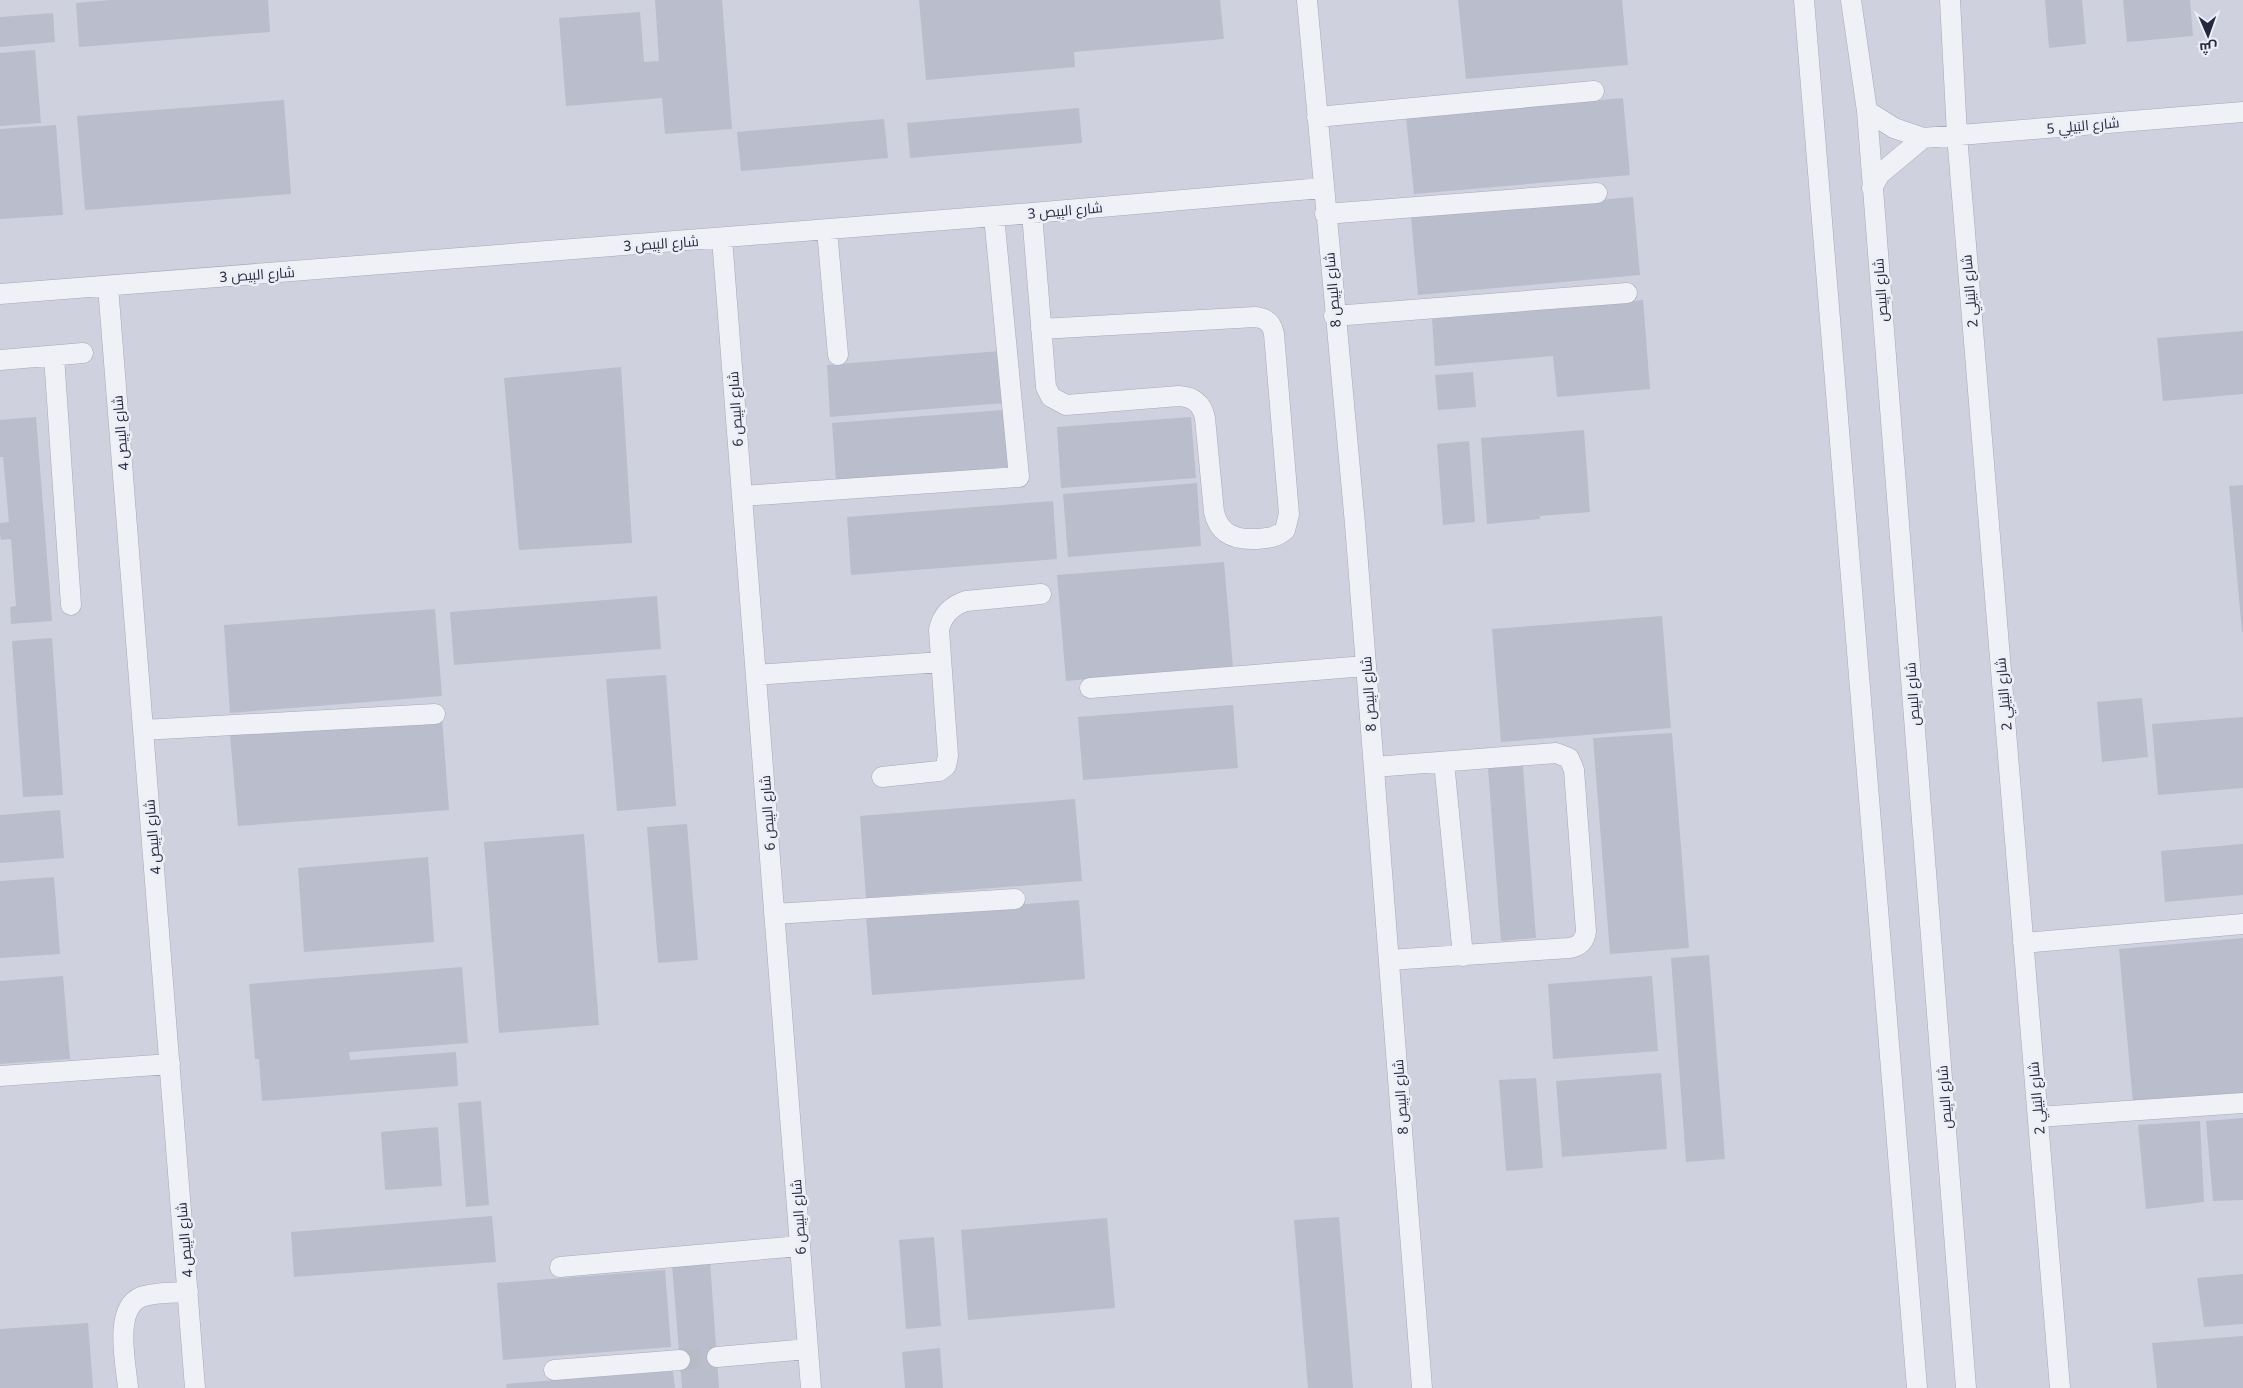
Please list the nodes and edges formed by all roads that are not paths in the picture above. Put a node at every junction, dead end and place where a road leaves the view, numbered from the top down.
1 (1307, 0) edge
2 (1804, 0) edge
3 (1851, 0) edge
4 (1950, 0) edge
5 (1594, 91) dead end
6 (1866, 111) junction
7 (2243, 112) edge
8 (1316, 117) junction
9 (1956, 135) junction
10 (1923, 138) junction
11 (1322, 188) junction
12 (1872, 188) junction
13 (1598, 193) dead end
14 (1032, 213) junction
15 (1325, 214) junction
16 (994, 216) junction
17 (827, 230) junction
18 (722, 238) junction
19 (108, 286) junction
20 (1627, 293) dead end
21 (0, 294) edge
22 (1334, 316) junction
23 (1041, 329) junction
24 (83, 353) dead end
25 (838, 355) dead end
26 (54, 356) junction
27 (0, 360) edge
28 (742, 496) junction
29 (1041, 594) dead end
30 (71, 605) dead end
31 (941, 662) junction
32 (1366, 666) junction
33 (756, 675) junction
34 (1090, 688) dead end
35 (435, 714) dead end
36 (143, 730) junction
37 (1444, 762) junction
38 (1374, 767) junction
39 (882, 777) dead end
40 (1015, 899) dead end
41 (774, 914) junction
42 (2243, 924) edge
43 (2023, 943) junction
44 (1463, 956) junction
45 (1389, 960) junction
46 (170, 1064) junction
47 (0, 1076) edge
48 (2243, 1103) edge
49 (2038, 1117) junction
50 (800, 1246) junction
51 (560, 1267) dead end
52 (188, 1292) junction
53 (808, 1349) junction
54 (717, 1356) tunnel mouth
55 (680, 1360) tunnel mouth
56 (554, 1370) dead end
57 (128, 1388) edge
58 (196, 1388) edge
59 (811, 1388) edge
60 (1422, 1388) edge
61 (1917, 1388) edge
62 (1966, 1388) edge
63 (2060, 1388) edge

1 - 8 street, شارع البِيص 8
2 - 61 street
3 - 6 street, شارع البِيص
4 - 9 street, شارع البَيلِي 2
5 - 8 street
6 - 10 street, شارع البَيلِي 5
6 - 12 street, شارع البِيص
7 - 9 street, شارع البَيلِي 5
8 - 11 street, شارع البِيص 8
9 - 10 street, شارع البَيلِي 5
9 - 43 street, شارع البَيلِي 2
10 - 12 street
11 - 14 street, شارع البِيص 3
11 - 15 street, شارع البِيص 8
12 - 62 street, شارع البِيص
13 - 15 street
14 - 16 street, شارع البِيص 3
14 - 23 street
15 - 22 street, شارع البِيص 8
16 - 17 street, شارع البِيص 3
16 - 28 street
17 - 18 street, شارع البِيص 3
17 - 25 street
18 - 19 street, شارع البِيص 3
18 - 28 street, شارع البِيص 6
19 - 21 street, شارع البِيص 3
19 - 36 street, شارع البِيص 4
20 - 22 street
22 - 32 street, شارع البِيص 8
23 - 23 street
24 - 26 street
26 - 27 street
26 - 30 street
28 - 33 street, شارع البِيص 6
29 - 31 street
31 - 33 street
31 - 39 street
32 - 34 street
32 - 38 street, شارع البِيص 8
33 - 41 street, شارع البِيص 6
35 - 36 street
36 - 46 street, شارع البِيص 4
37 - 38 street
37 - 44 street
37 - 44 street
38 - 45 street, شارع البِيص 8
40 - 41 street
41 - 50 street, شارع البِيص 6
42 - 43 street
43 - 49 street, شارع البَيلِي 2
44 - 45 street
45 - 60 street, شارع البِيص 8
46 - 47 street
46 - 52 street, شارع البِيص 4
48 - 49 street
49 - 63 street, شارع البَيلِي 2
50 - 51 street
50 - 53 street, شارع البِيص 6
52 - 57 street
52 - 58 street, شارع البِيص 4
53 - 54 street
53 - 59 street, شارع البِيص 6
55 - 56 street

